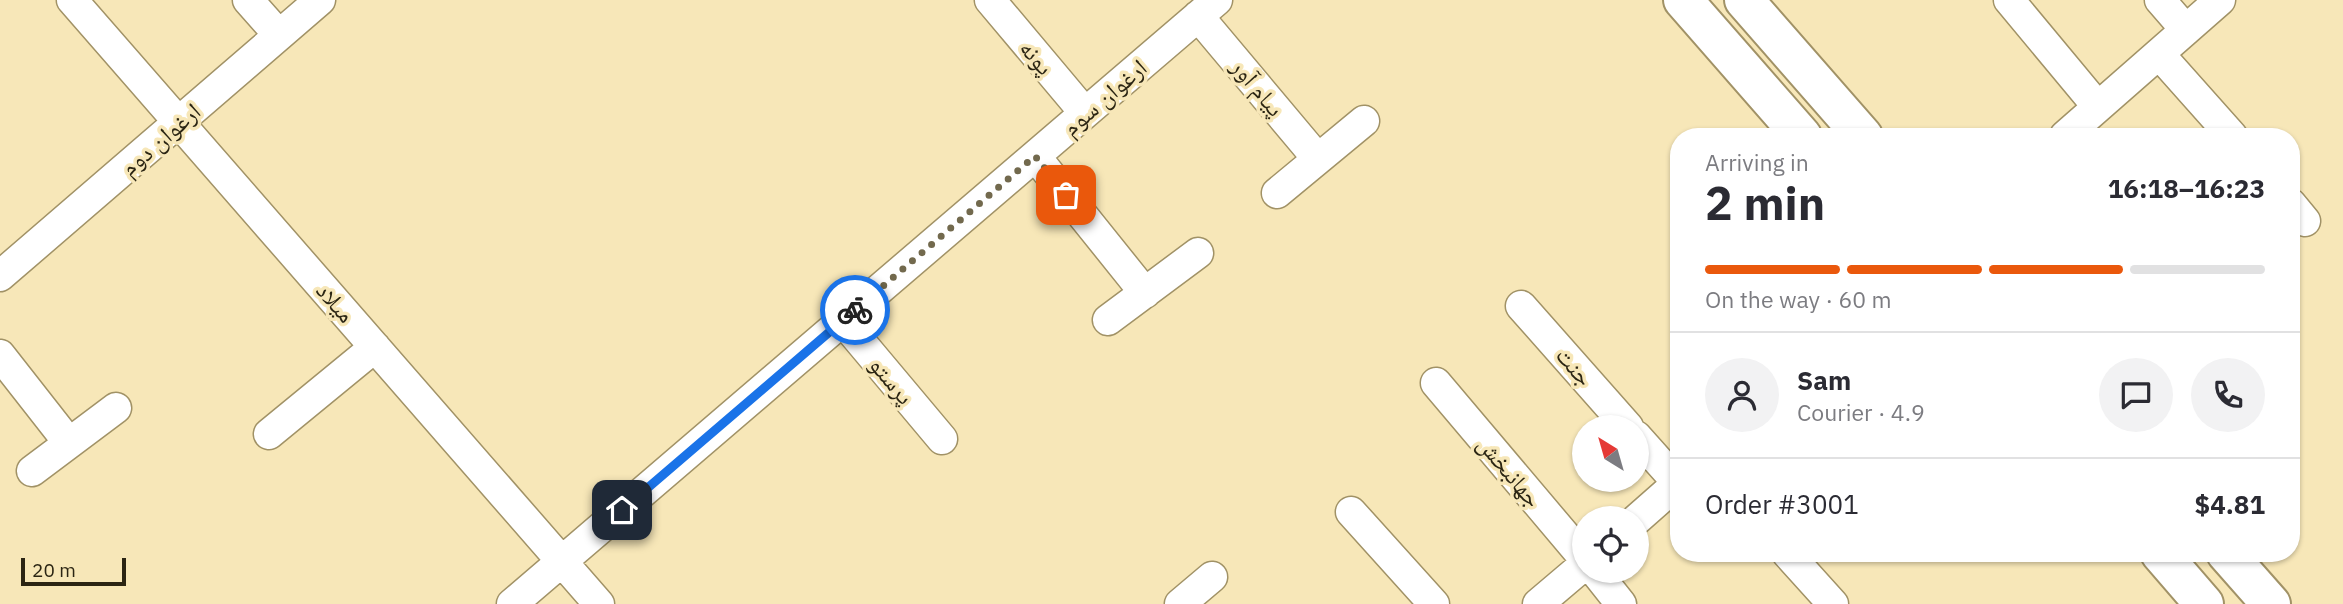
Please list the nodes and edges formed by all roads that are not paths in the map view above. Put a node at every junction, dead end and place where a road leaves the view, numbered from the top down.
1 (72, 0) edge
2 (248, 0) edge
3 (320, 0) edge
4 (990, 0) edge
5 (1683, 0) edge
6 (1744, 0) edge
7 (2009, 0) edge
8 (2161, 0) edge
9 (2220, 0) edge
10 (1208, 8) edge
11 (2186, 30) junction
12 (279, 35) junction
13 (2159, 54) junction
14 (1085, 113) junction
15 (1364, 121) dead end
16 (179, 123) junction
17 (2081, 127) edge
18 (1795, 128) edge
19 (1856, 128) edge
20 (2224, 128) edge
21 (1035, 156) junction
22 (1318, 159) junction
23 (1277, 193) dead end
24 (1198, 253) dead end
25 (2, 271) edge
26 (1145, 293) junction
27 (1521, 306) dead end
28 (1108, 320) dead end
29 (843, 321) junction
30 (375, 347) junction
31 (0, 355) edge
32 (1436, 383) dead end
33 (116, 408) dead end
34 (1617, 415) edge
35 (269, 434) dead end
36 (942, 439) dead end
37 (69, 443) junction
38 (1649, 451) edge
39 (32, 471) dead end
40 (1670, 474) edge
41 (1670, 490) edge
42 (1649, 509) edge
43 (1351, 512) dead end
44 (1572, 544) edge
45 (562, 561) junction
46 (1795, 562) edge
47 (2168, 562) edge
48 (2234, 562) edge
49 (1572, 575) edge
50 (1212, 578) dead end
51 (1604, 583) edge
52 (512, 604) edge
53 (599, 604) edge
54 (1180, 604) edge
55 (1434, 604) edge
56 (1538, 604) edge
57 (1620, 604) edge
58 (1833, 604) edge
59 (2204, 604) edge
60 (2271, 604) edge

1 - 16 street, میلاد
2 - 12 street
3 - 12 street, ارغوان دوم
4 - 14 street, پونه
5 - 18 main road
6 - 19 main road
7 - 17 street
8 - 11 street
9 - 11 street
10 - 14 street, ارغوان سوم
10 - 22 street, پیام آور
11 - 13 street
12 - 16 street, ارغوان دوم
13 - 17 street
13 - 20 street
14 - 21 street, ارغوان سوم
15 - 22 street
16 - 25 street, ارغوان دوم
16 - 30 street, میلاد
21 - 26 street
21 - 29 street, ارغوان سوم
22 - 23 street
24 - 26 street
26 - 28 street
27 - 34 street, جنت
29 - 36 street, پرستو
29 - 45 street, ارغوان سوم
30 - 35 street
30 - 45 street, میلاد
31 - 37 street
32 - 44 street, جهانبخش
33 - 37 street
37 - 39 street
38 - 40 street
41 - 42 street
43 - 55 street
45 - 52 street, ارغوان سوم
45 - 53 street, میلاد
46 - 58 street
47 - 59 main road
48 - 60 main road
49 - 56 street
50 - 54 street
51 - 57 street

